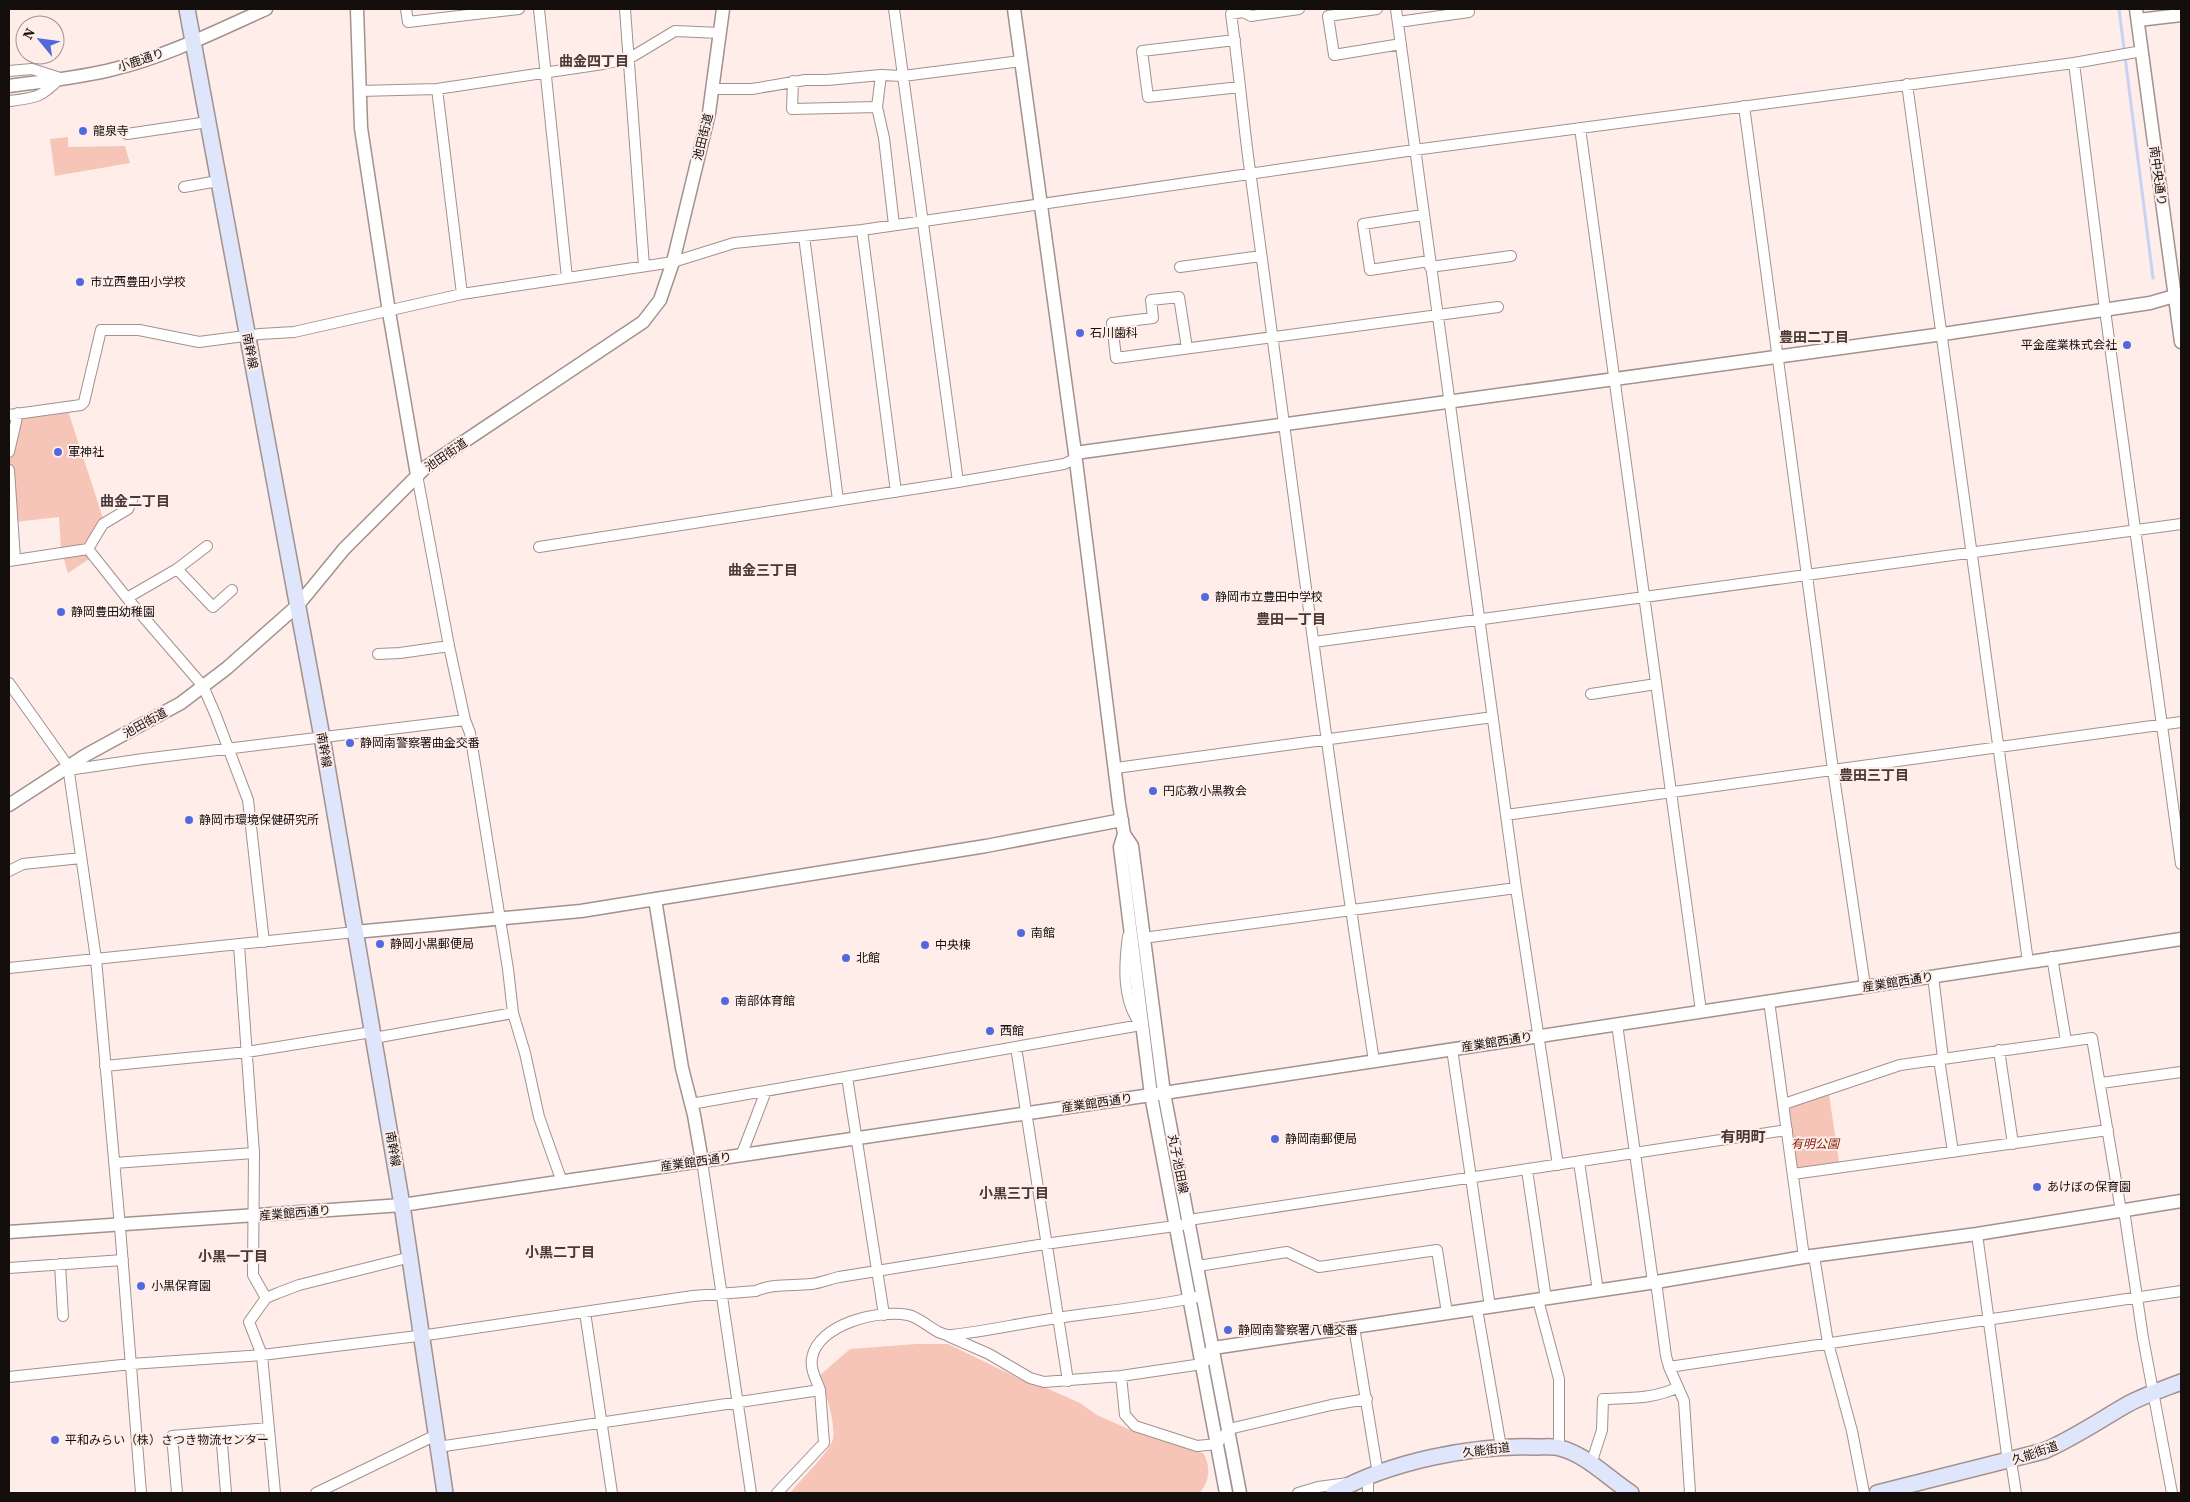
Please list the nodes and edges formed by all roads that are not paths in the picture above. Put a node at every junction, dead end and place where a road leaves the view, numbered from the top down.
1 (187, 9) edge
2 (266, 9) edge
3 (358, 9) edge
4 (406, 9) edge
5 (519, 9) edge
6 (539, 9) edge
7 (625, 9) edge
8 (723, 9) edge
9 (894, 9) edge
10 (1014, 9) edge
11 (1299, 9) edge
12 (1377, 9) edge
13 (1396, 9) edge
14 (1242, 11) edge
15 (1469, 12) dead end
16 (2137, 15) edge
17 (2181, 15) edge
18 (1398, 22) junction
19 (720, 33) junction
20 (1235, 40) junction
21 (193, 41) junction
22 (1400, 44) junction
23 (2142, 51) junction
24 (630, 58) junction
25 (1021, 61) junction
26 (2074, 62) junction
27 (9, 71) edge
28 (546, 72) junction
29 (881, 75) junction
30 (903, 76) junction
31 (60, 78) junction
32 (793, 81) junction
33 (1908, 84) junction
34 (9, 86) edge
35 (1240, 86) junction
36 (713, 89) junction
37 (438, 90) junction
38 (359, 91) junction
39 (9, 101) edge
40 (1744, 106) junction
41 (877, 107) junction
42 (208, 122) junction
43 (1580, 128) junction
44 (127, 134) dead end
45 (1414, 150) junction
46 (1250, 174) junction
47 (218, 181) junction
48 (184, 187) dead end
49 (1040, 204) junction
50 (1423, 215) junction
51 (921, 222) junction
52 (894, 225) junction
53 (862, 230) junction
54 (804, 236) junction
55 (1262, 256) junction
56 (1511, 256) dead end
57 (672, 262) junction
58 (1430, 264) junction
59 (644, 266) junction
60 (1180, 267) dead end
61 (568, 278) junction
62 (462, 294) junction
63 (2178, 295) edge
64 (1498, 307) dead end
65 (2105, 310) junction
66 (389, 312) junction
67 (1437, 316) junction
68 (2180, 324) edge
69 (1943, 334) junction
70 (248, 336) junction
71 (1273, 338) junction
72 (2181, 342) edge
73 (1187, 348) junction
74 (1778, 357) junction
75 (1614, 378) junction
76 (1449, 401) junction
77 (14, 414) edge
78 (1285, 425) junction
79 (9, 452) edge
80 (1075, 456) junction
81 (9, 470) edge
82 (417, 475) junction
83 (958, 482) junction
84 (896, 492) junction
85 (838, 500) junction
86 (132, 501) dead end
87 (2181, 524) edge
88 (2137, 531) junction
89 (206, 546) dead end
90 (538, 547) dead end
91 (88, 549) junction
92 (1972, 554) junction
93 (12, 560) edge
94 (177, 568) junction
95 (1807, 577) junction
96 (232, 590) dead end
97 (1644, 597) junction
98 (127, 598) junction
99 (298, 605) junction
100 (1480, 619) junction
101 (1314, 642) junction
102 (449, 646) junction
103 (378, 654) dead end
104 (9, 683) edge
105 (1656, 684) junction
106 (203, 686) junction
107 (1591, 694) dead end
108 (1493, 717) junction
109 (465, 720) junction
110 (2181, 722) edge
111 (2162, 725) junction
112 (322, 737) junction
113 (1326, 740) junction
114 (1998, 748) junction
115 (229, 749) junction
116 (68, 768) junction
117 (1116, 768) junction
118 (1833, 770) junction
119 (1670, 792) junction
120 (9, 805) edge
121 (1506, 814) junction
122 (1122, 820) junction
123 (1124, 834) junction
124 (82, 858) junction
125 (2181, 864) edge
126 (9, 871) edge
127 (1516, 888) junction
128 (655, 899) junction
129 (1350, 910) junction
130 (500, 920) junction
131 (1130, 925) junction
132 (355, 932) junction
133 (1137, 939) junction
134 (2181, 939) edge
135 (264, 942) junction
136 (239, 945) junction
137 (2052, 957) junction
138 (96, 959) junction
139 (2028, 962) junction
140 (9, 968) edge
141 (1933, 976) junction
142 (1865, 986) junction
143 (1768, 1001) junction
144 (1701, 1011) junction
145 (514, 1013) junction
146 (1616, 1024) junction
147 (1141, 1025) junction
148 (373, 1035) junction
149 (1538, 1035) junction
150 (2066, 1041) junction
151 (1016, 1047) junction
152 (1452, 1049) junction
153 (1999, 1050) junction
154 (247, 1052) junction
155 (1941, 1058) junction
156 (1374, 1061) junction
157 (105, 1066) junction
158 (2181, 1072) edge
159 (847, 1076) junction
160 (2100, 1083) junction
161 (766, 1091) junction
162 (1164, 1093) junction
163 (1151, 1095) junction
164 (691, 1104) junction
165 (1784, 1104) junction
166 (1026, 1113) junction
167 (1787, 1130) junction
168 (2108, 1130) junction
169 (858, 1138) junction
170 (2013, 1144) junction
171 (1953, 1152) junction
172 (254, 1153) junction
173 (1635, 1154) junction
174 (741, 1156) junction
175 (702, 1161) junction
176 (1579, 1162) junction
177 (114, 1164) junction
178 (1558, 1165) junction
179 (1527, 1170) junction
180 (1793, 1174) junction
181 (1470, 1178) junction
182 (562, 1182) junction
183 (2181, 1202) edge
184 (402, 1205) junction
185 (2123, 1210) junction
186 (254, 1217) junction
187 (1189, 1222) junction
188 (120, 1224) junction
189 (1171, 1227) junction
190 (9, 1232) edge
191 (1977, 1234) junction
192 (1045, 1244) junction
193 (411, 1257) junction
194 (1809, 1257) junction
195 (123, 1260) junction
196 (60, 1264) junction
197 (1198, 1266) junction
198 (9, 1268) edge
199 (877, 1272) junction
200 (1654, 1282) junction
201 (1598, 1290) junction
202 (2181, 1291) edge
203 (721, 1294) junction
204 (1203, 1295) junction
205 (266, 1298) junction
206 (1189, 1298) junction
207 (2137, 1298) junction
208 (1542, 1299) junction
209 (1484, 1308) junction
210 (585, 1312) junction
211 (1447, 1313) junction
212 (884, 1315) junction
213 (64, 1316) dead end
214 (1057, 1318) junction
215 (1989, 1320) junction
216 (1354, 1327) junction
217 (422, 1335) junction
218 (948, 1336) junction
219 (1828, 1344) junction
220 (1213, 1348) junction
221 (262, 1355) junction
222 (131, 1364) junction
223 (1202, 1364) junction
224 (1669, 1367) junction
225 (9, 1376) edge
226 (1120, 1376) junction
227 (1068, 1381) junction
228 (2181, 1382) edge
229 (1678, 1387) junction
230 (820, 1390) junction
231 (2154, 1392) junction
232 (1366, 1399) junction
233 (737, 1403) junction
234 (602, 1424) junction
235 (269, 1428) junction
236 (1229, 1429) junction
237 (221, 1432) junction
238 (437, 1441) junction
239 (1217, 1444) junction
240 (1501, 1447) junction
241 (1559, 1448) junction
242 (2009, 1462) junction
243 (1591, 1464) junction
244 (1367, 1482) edge
245 (141, 1493) edge
246 (177, 1493) edge
247 (226, 1493) edge
248 (274, 1493) edge
249 (316, 1493) edge
250 (445, 1493) edge
251 (612, 1493) edge
252 (751, 1493) edge
253 (777, 1493) edge
254 (1226, 1493) edge
255 (1240, 1493) edge
256 (1298, 1493) edge
257 (1334, 1493) edge
258 (1631, 1493) edge
259 (1690, 1493) edge
260 (1864, 1493) edge
261 (1877, 1493) edge
262 (2016, 1493) edge
263 (2172, 1493) edge

1 - 21 main road, 南幹線
2 - 21 street, 小鹿通り
3 - 38 street
4 - 5 street
6 - 28 street
7 - 24 street
8 - 19 street, 池田街道
9 - 30 street
10 - 25 street, 丸子池田線
11 - 14 street
12 - 22 street
13 - 18 street
14 - 20 street
15 - 18 street
16 - 17 street
16 - 23 street, 南中央通り
18 - 22 street
19 - 24 street
19 - 36 street, 池田街道
20 - 35 street
20 - 35 street
21 - 31 street, 小鹿通り
21 - 42 main road, 南幹線
22 - 45 street
23 - 26 street
23 - 63 street, 南中央通り
24 - 28 street
24 - 59 street
25 - 30 street
25 - 49 street, 丸子池田線
26 - 33 street
26 - 65 street
27 - 31 street
28 - 37 street
28 - 61 street
29 - 30 street
29 - 32 street
29 - 41 street
30 - 51 street
31 - 34 street, 小鹿通り
31 - 39 street
32 - 36 street
32 - 41 street
33 - 40 street
33 - 69 street
35 - 46 street
36 - 57 street, 池田街道
37 - 38 street
37 - 62 street
38 - 66 street
40 - 43 street
40 - 74 street
41 - 52 street
42 - 44 street
42 - 47 main road, 南幹線
43 - 45 street
43 - 75 street
45 - 46 street
45 - 50 street
46 - 49 street
46 - 55 street
47 - 48 street
47 - 70 main road, 南幹線
49 - 51 street
49 - 80 street, 丸子池田線
50 - 58 street
50 - 58 street
51 - 52 street
51 - 83 street
52 - 53 street
53 - 54 street
53 - 84 street
54 - 57 street
54 - 85 street
55 - 60 street
55 - 71 street
56 - 58 street
57 - 59 street
57 - 82 street, 池田街道
58 - 67 street
59 - 61 street
61 - 62 street
62 - 66 street
63 - 65 street
63 - 68 street, 南中央通り
64 - 67 street
65 - 69 street
65 - 88 street
66 - 70 street
66 - 82 street
67 - 71 street
67 - 76 street
68 - 72 street, 南中央通り
69 - 74 street
69 - 92 street
70 - 77 street
70 - 99 main road, 南幹線
71 - 73 street
71 - 78 street
73 - 73 street
74 - 75 street
74 - 95 street
75 - 76 street
75 - 97 street
76 - 78 street
76 - 100 street
77 - 79 street
78 - 80 street
78 - 101 street
80 - 83 street
80 - 117 street, 丸子池田線
81 - 93 street
82 - 99 street, 池田街道
82 - 102 street
83 - 84 street
84 - 85 street
85 - 90 street
86 - 91 street
87 - 88 street
88 - 92 street
88 - 111 street
89 - 94 street
91 - 93 street
91 - 98 street
92 - 95 street
92 - 114 street
94 - 96 street
94 - 98 street
95 - 97 street
95 - 118 street
97 - 100 street
97 - 105 street
98 - 106 street
99 - 106 street, 池田街道
99 - 112 main road, 南幹線
100 - 101 street
100 - 108 street
101 - 113 street
102 - 103 street
102 - 109 street
104 - 116 street
105 - 107 street
105 - 119 street
106 - 115 street
106 - 116 street, 池田街道
108 - 113 street
108 - 121 street
109 - 112 street
109 - 130 street
110 - 111 street
111 - 114 street
111 - 125 street
112 - 115 street
112 - 132 main road, 南幹線
113 - 117 street
113 - 129 street
114 - 118 street
114 - 139 street
115 - 116 street
115 - 135 street
116 - 120 street, 池田街道
116 - 124 street
117 - 122 street, 丸子池田線
118 - 119 street
118 - 142 street
119 - 121 street
119 - 144 street
121 - 127 street
122 - 123 street, 丸子池田線
122 - 128 street
123 - 131 street, 丸子池田線
123 - 133 street, 丸子池田線
124 - 126 street
124 - 138 street
127 - 129 street
127 - 149 street
128 - 130 street
128 - 164 street
129 - 133 street
129 - 156 street
130 - 132 street
130 - 145 street
131 - 133 street, 丸子池田線
131 - 147 street
132 - 135 street
132 - 148 main road, 南幹線
133 - 147 street, 丸子池田線
133 - 162 street, 丸子池田線
134 - 137 street, 産業館西通り
135 - 136 street
136 - 138 street
136 - 154 street
137 - 139 street, 産業館西通り
137 - 150 street
138 - 140 street
138 - 157 street
139 - 141 street, 産業館西通り
141 - 142 street, 産業館西通り
141 - 155 street
142 - 143 street, 産業館西通り
143 - 144 street, 産業館西通り
143 - 165 street
144 - 146 street, 産業館西通り
145 - 148 street
145 - 182 street
146 - 149 street, 産業館西通り
146 - 173 street
147 - 151 street
147 - 163 street, 丸子池田線
148 - 154 street
148 - 184 main road, 南幹線
149 - 152 street, 産業館西通り
149 - 178 street
150 - 153 street
150 - 160 street
151 - 159 street
151 - 166 street
152 - 156 street, 産業館西通り
152 - 181 street
153 - 155 street
153 - 170 street
154 - 157 street
154 - 172 street
155 - 165 street
155 - 171 street
156 - 162 street, 産業館西通り
157 - 177 street
158 - 160 street
159 - 161 street
159 - 169 street
160 - 168 street
161 - 164 street
161 - 174 street
162 - 163 street, 産業館西通り
162 - 187 street, 丸子池田線
163 - 166 street, 産業館西通り
163 - 189 street, 丸子池田線
164 - 175 street
165 - 167 street
166 - 169 street, 産業館西通り
166 - 192 street
167 - 173 street
167 - 180 street
168 - 170 street
168 - 185 street
169 - 174 street, 産業館西通り
169 - 199 street
170 - 171 street
171 - 180 street
172 - 177 street
172 - 186 street
173 - 176 street
173 - 200 street
174 - 175 street, 産業館西通り
175 - 182 street, 産業館西通り
175 - 203 street
176 - 178 street
176 - 201 street
177 - 188 street
178 - 179 street
179 - 181 street
179 - 208 street
180 - 194 street
181 - 187 street
181 - 209 street
182 - 184 street, 産業館西通り
183 - 185 street
184 - 186 street, 産業館西通り
184 - 193 main road, 南幹線
185 - 191 street
185 - 207 street
186 - 188 street, 産業館西通り
186 - 205 street
187 - 189 street
187 - 197 street, 丸子池田線
188 - 190 street, 産業館西通り
188 - 195 street
189 - 192 street
189 - 206 street, 丸子池田線
191 - 194 street
191 - 215 street
192 - 199 street
192 - 214 street
193 - 205 street
193 - 217 main road, 南幹線
194 - 200 street
194 - 219 street
195 - 196 street
195 - 222 street
196 - 198 street
196 - 213 street
197 - 204 street, 丸子池田線
197 - 211 street
199 - 203 street
199 - 212 street
200 - 201 street
200 - 224 street
201 - 208 street
202 - 207 street
203 - 210 street
203 - 233 street
204 - 206 street
204 - 220 street, 丸子池田線
205 - 221 street
206 - 214 street
206 - 223 street, 丸子池田線
207 - 215 street
207 - 231 street
208 - 209 street
208 - 241 street
209 - 211 street
209 - 240 street
210 - 217 street
210 - 234 street
211 - 216 street
212 - 218 street
212 - 230 street
214 - 218 street
214 - 227 street
215 - 219 street
215 - 242 street
216 - 220 street
216 - 232 street
217 - 221 street
217 - 238 main road, 南幹線
218 - 227 street
219 - 224 street
219 - 260 street
220 - 223 street
220 - 236 street, 丸子池田線
221 - 222 street
221 - 235 street
222 - 225 street
222 - 245 street
223 - 226 street
223 - 239 street, 丸子池田線
224 - 229 street
226 - 227 street
226 - 239 street
228 - 231 main road, 久能街道
229 - 243 street
229 - 259 street
230 - 233 street
230 - 253 street
231 - 242 main road, 久能街道
231 - 263 street
232 - 236 street
232 - 244 street
233 - 234 street
233 - 252 street
234 - 238 street
234 - 251 street
235 - 237 street
235 - 248 street
236 - 239 street
236 - 255 street, 丸子池田線
237 - 246 street
237 - 247 street
238 - 249 street
238 - 250 main road, 南幹線
239 - 254 street, 丸子池田線
240 - 241 main road, 久能街道
240 - 244 main road, 久能街道
241 - 243 main road, 久能街道
242 - 261 main road, 久能街道
242 - 262 street
243 - 258 main road, 久能街道
244 - 256 street
244 - 257 main road, 久能街道

